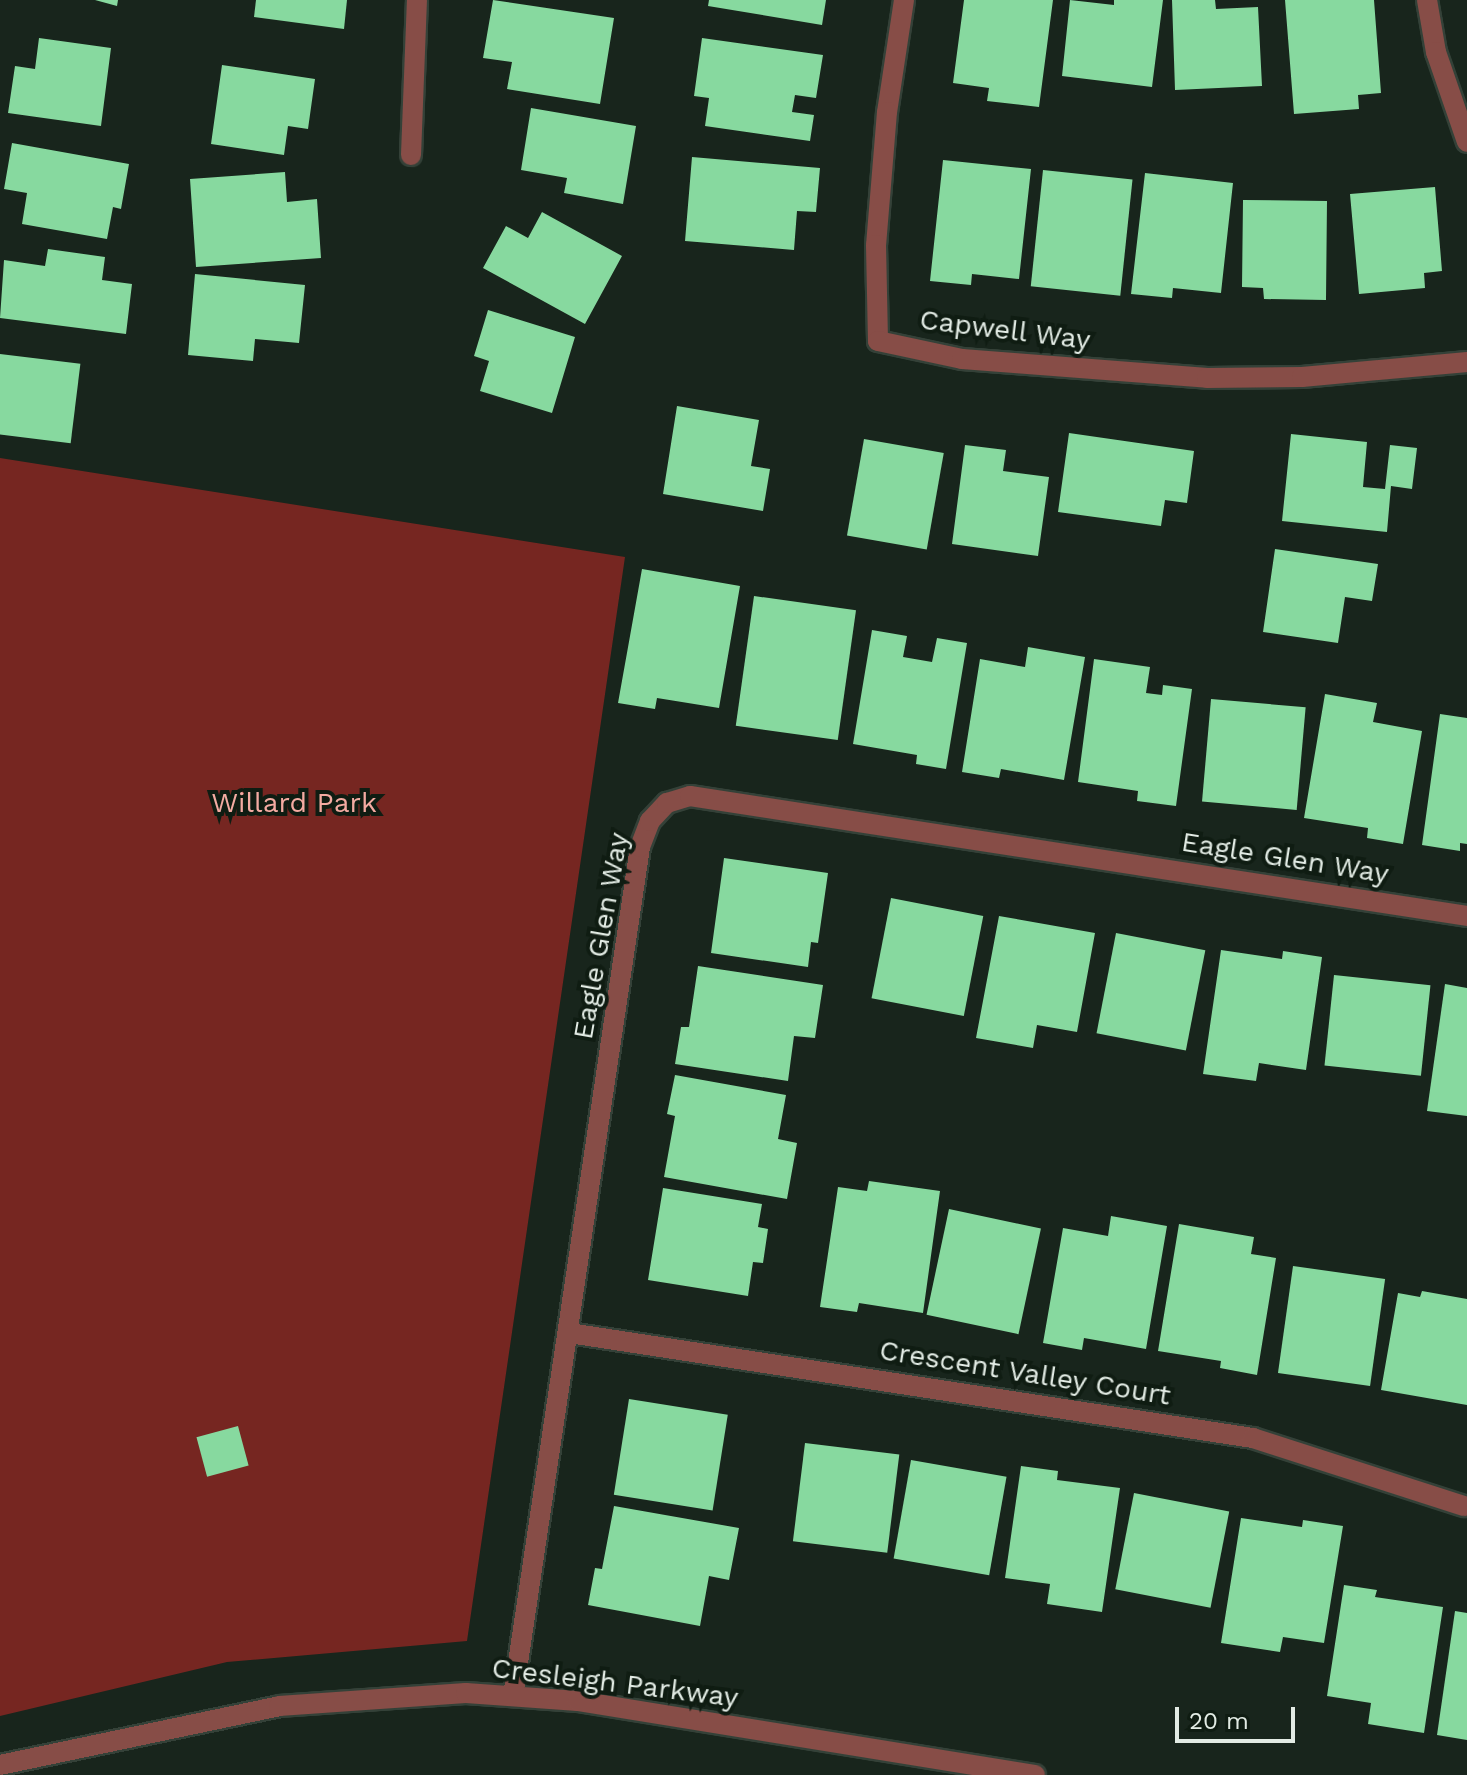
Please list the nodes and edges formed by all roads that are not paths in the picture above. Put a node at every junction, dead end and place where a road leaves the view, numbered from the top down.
1 (417, 0) edge
2 (904, 0) edge
3 (1427, 0) edge
4 (1467, 142) edge
5 (411, 155) dead end
6 (1467, 362) edge
7 (1467, 916) edge
8 (569, 1333) junction
9 (1464, 1506) dead end
10 (513, 1696) junction
11 (0, 1765) edge
12 (1035, 1775) edge

1 - 5 street
2 - 6 street, Capwell Way
3 - 4 street
7 - 8 street, Eagle Glen Way
8 - 9 street, Crescent Valley Court
8 - 10 street, Eagle Glen Way
10 - 11 street, Cresleigh Parkway
10 - 12 street, Cresleigh Parkway

